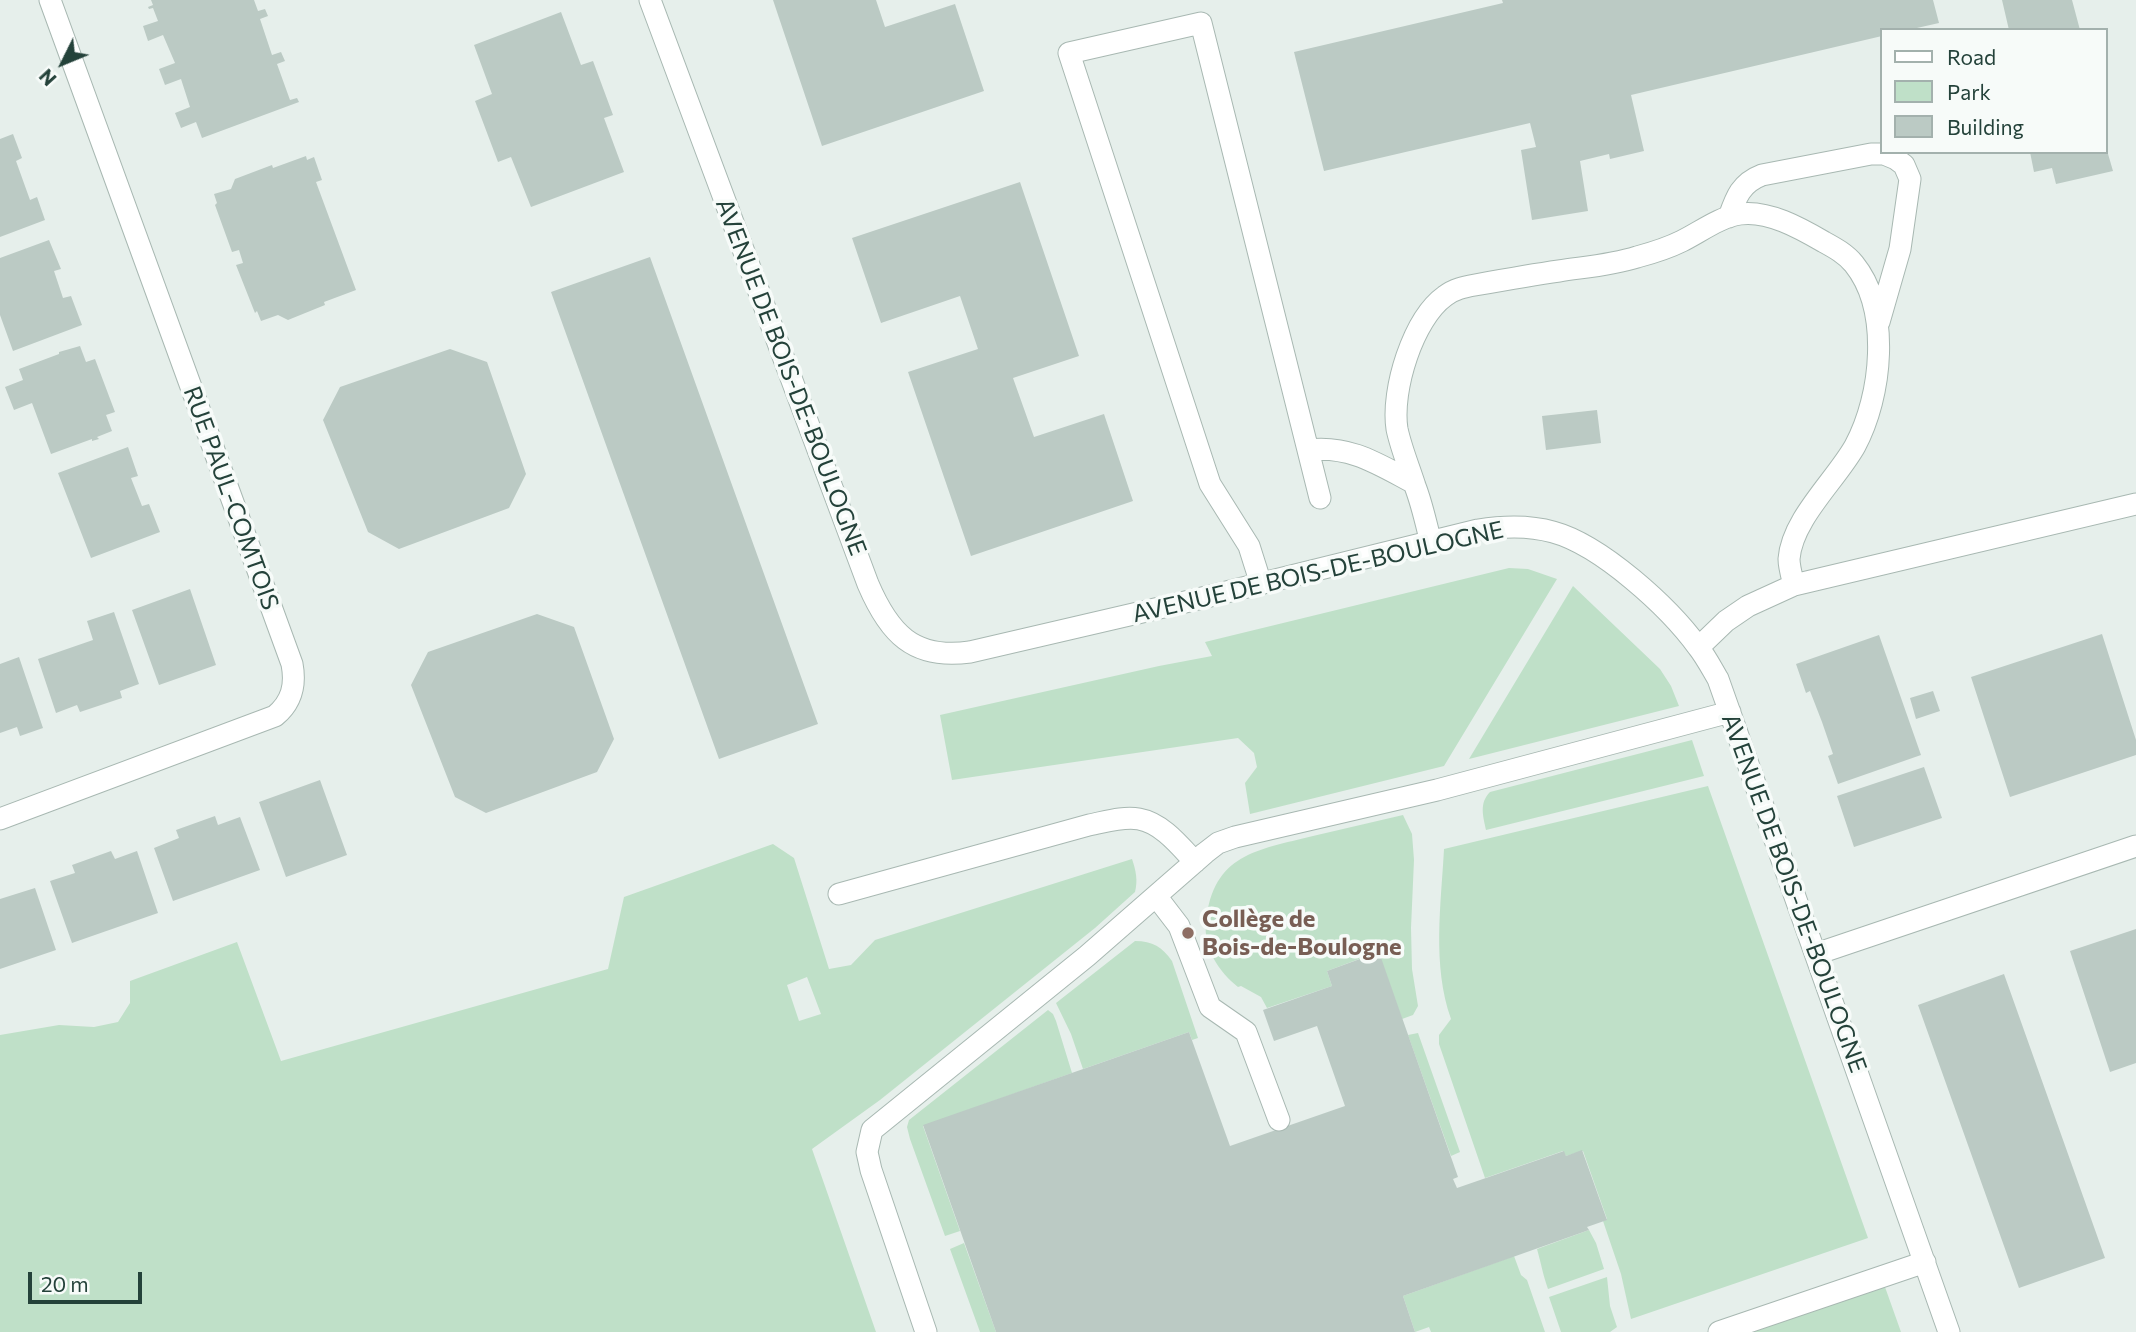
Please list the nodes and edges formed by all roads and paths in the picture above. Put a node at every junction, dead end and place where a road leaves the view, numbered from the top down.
1 (50, 0) edge
2 (650, 0) edge
3 (1728, 218) junction
4 (1878, 324) junction
5 (1308, 450) junction
6 (1414, 483) junction
7 (1320, 498) dead end
8 (2136, 504) edge
9 (1431, 543) junction
10 (1261, 584) junction
11 (1794, 585) junction
12 (1699, 648) junction
13 (1730, 712) junction
14 (0, 819) edge
15 (2136, 846) edge
16 (1195, 862) junction
17 (839, 894) dead end
18 (1156, 896) junction
19 (1816, 954) junction
20 (1279, 1120) dead end
21 (1925, 1262) junction
22 (926, 1332) edge
23 (1719, 1332) edge
24 (1949, 1332) edge

1 - 14 street, RUE PAUL-COMTOIS
2 - 10 street, AVENUE DE BOIS-DE-BOULOGNE
3 - 4 street
3 - 4 street
3 - 6 street
4 - 11 street
5 - 6 street
5 - 7 street
5 - 10 street
6 - 9 street
8 - 11 street
9 - 10 street, AVENUE DE BOIS-DE-BOULOGNE
9 - 12 street, AVENUE DE BOIS-DE-BOULOGNE
11 - 12 street
12 - 13 street, AVENUE DE BOIS-DE-BOULOGNE
13 - 16 street
13 - 19 street, AVENUE DE BOIS-DE-BOULOGNE
15 - 19 street
16 - 17 street
16 - 18 street
18 - 20 street
18 - 22 street
19 - 21 street, AVENUE DE BOIS-DE-BOULOGNE
21 - 23 street
21 - 24 street, AVENUE DE BOIS-DE-BOULOGNE

